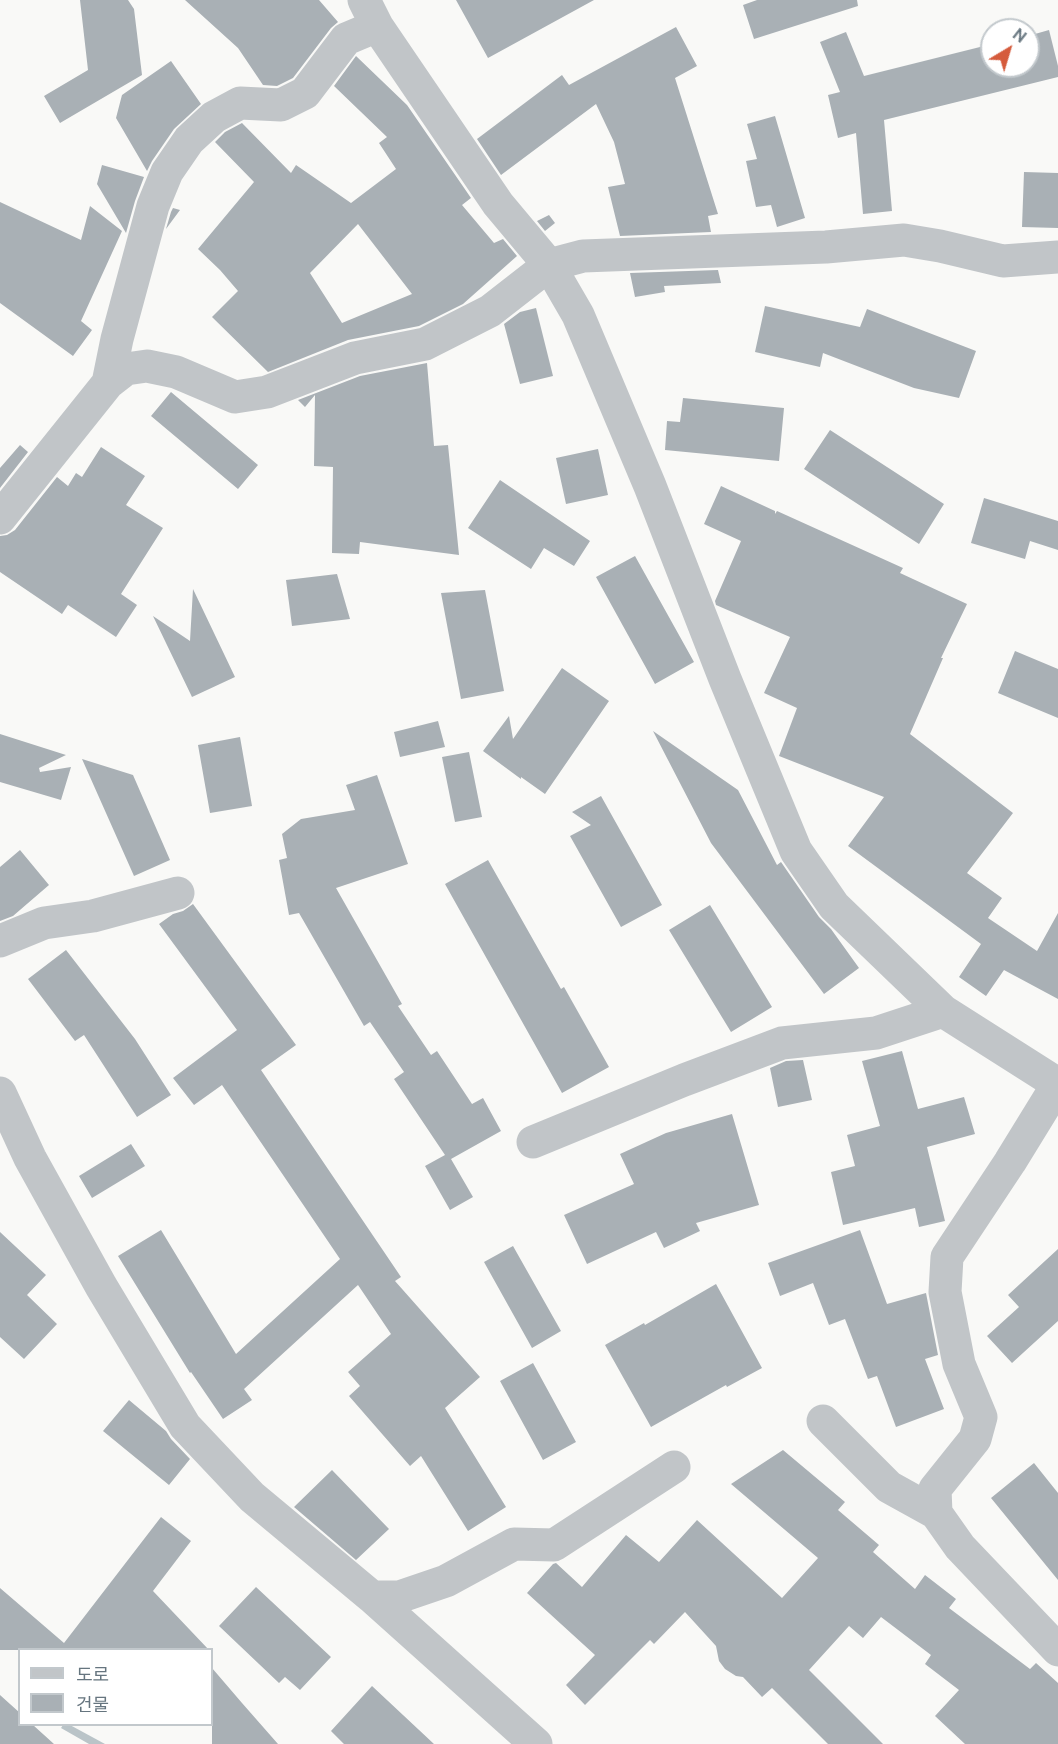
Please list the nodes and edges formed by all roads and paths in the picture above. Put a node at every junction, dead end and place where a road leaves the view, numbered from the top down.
1 (371, 13) edge
2 (1058, 257) edge
3 (549, 265) junction
4 (108, 383) junction
5 (0, 518) edge
6 (178, 893) dead end
7 (0, 941) edge
8 (943, 1011) junction
9 (1058, 1084) edge
10 (0, 1093) edge
11 (533, 1142) dead end
12 (823, 1421) dead end
13 (674, 1467) dead end
14 (936, 1513) junction
15 (372, 1597) junction
16 (1058, 1650) edge
17 (536, 1744) edge

1 - 3 street
1 - 4 street
2 - 3 street
3 - 4 street
3 - 8 street
4 - 5 street
6 - 7 street
8 - 9 street
8 - 11 street
9 - 14 street
10 - 15 street
12 - 14 street
13 - 15 street
14 - 16 street
15 - 17 street

